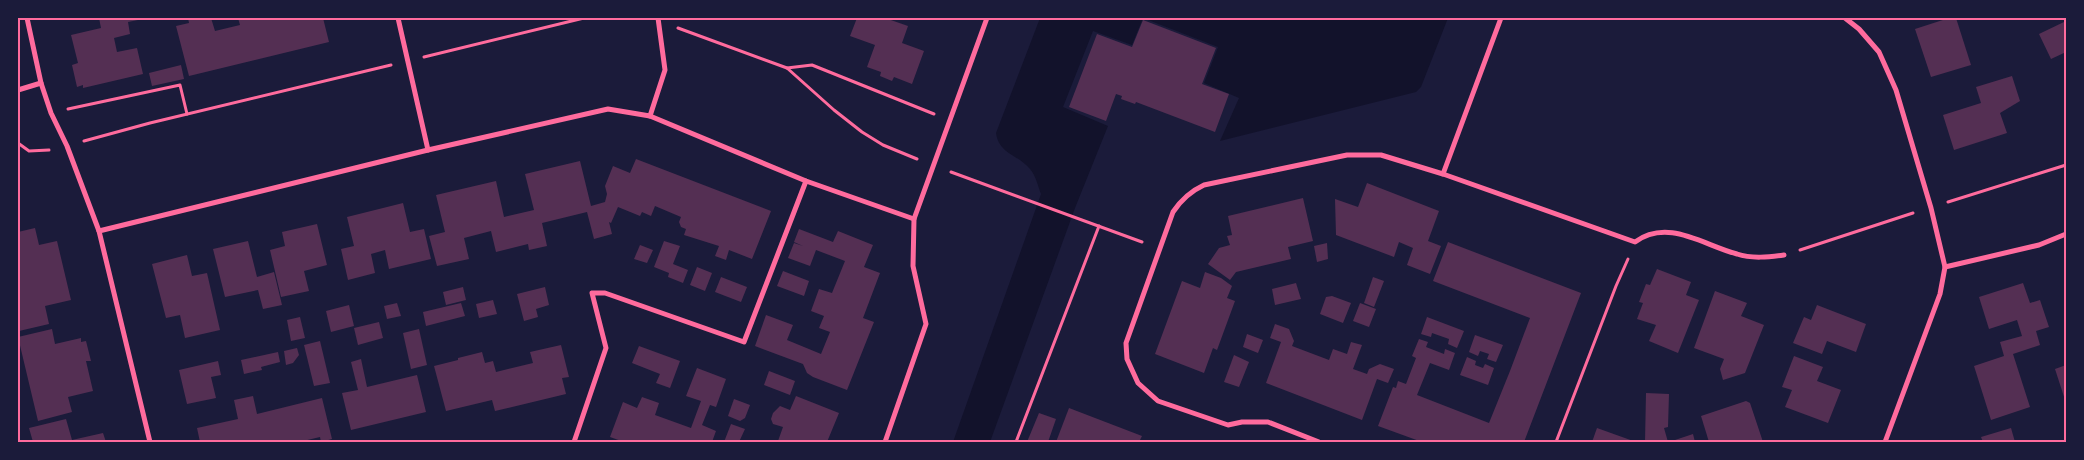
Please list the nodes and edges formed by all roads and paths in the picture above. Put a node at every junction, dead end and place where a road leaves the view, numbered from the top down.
1 (27, 18) edge
2 (398, 18) edge
3 (584, 18) edge
4 (987, 18) edge
5 (1501, 18) edge
6 (1845, 18) edge
7 (659, 19) edge
8 (408, 61) junction
9 (787, 68) junction
10 (41, 84) junction
11 (18, 90) edge
12 (51, 113) junction
13 (187, 114) junction
14 (650, 116) junction
15 (950, 121) junction
16 (18, 143) edge
17 (66, 146) junction
18 (428, 150) junction
19 (934, 165) junction
20 (1443, 174) junction
21 (806, 181) junction
22 (914, 219) junction
23 (1099, 226) junction
24 (99, 231) junction
25 (2066, 234) edge
26 (1635, 242) junction
27 (1160, 248) junction
28 (1784, 255) dead end
29 (1945, 267) junction
30 (150, 442) edge
31 (574, 442) edge
32 (885, 442) edge
33 (1016, 442) edge
34 (1319, 442) edge
35 (1556, 442) edge
36 (1885, 442) edge

1 - 10 street
2 - 8 street
3 - 8 path
4 - 15 street
5 - 20 street
6 - 29 street
7 - 9 path
7 - 14 street
8 - 13 path
8 - 18 street
9 - 15 path
9 - 19 path
10 - 11 street
10 - 12 street
12 - 13 path
12 - 17 street
13 - 17 path
14 - 18 street
14 - 21 street
15 - 19 street
16 - 17 path
17 - 24 street
18 - 24 street
19 - 22 street
19 - 23 path
20 - 26 street
20 - 27 street
21 - 22 street
21 - 31 street
22 - 32 street
23 - 27 path
23 - 33 path
24 - 30 street
25 - 29 street
26 - 28 street
26 - 35 path
27 - 34 street
29 - 36 street

